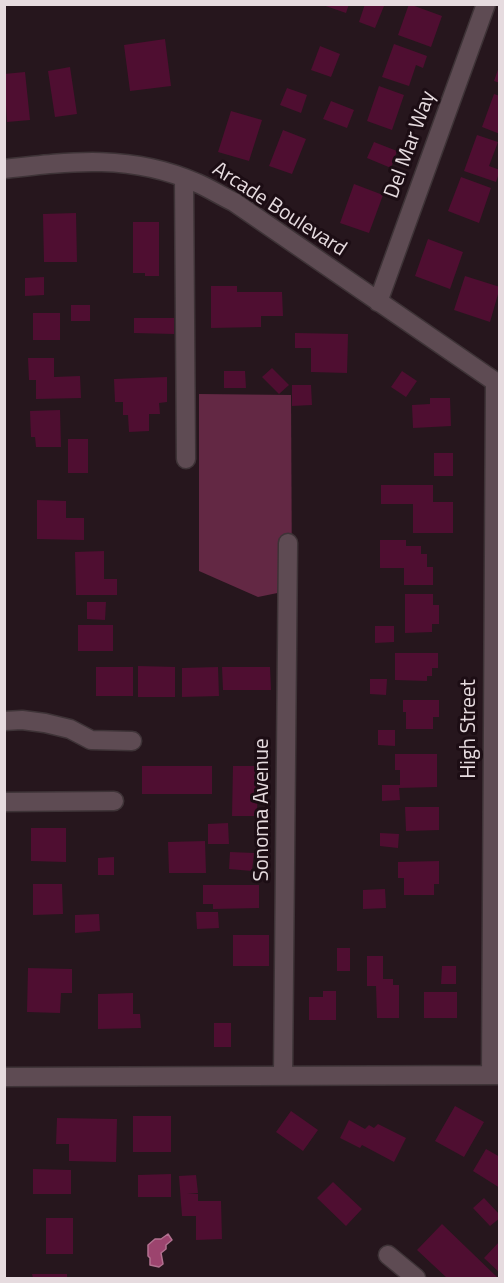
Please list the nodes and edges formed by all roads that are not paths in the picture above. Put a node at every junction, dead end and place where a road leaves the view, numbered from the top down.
1 (486, 4) edge
2 (4, 169) edge
3 (184, 178) junction
4 (378, 302) junction
5 (497, 384) edge
6 (186, 459) dead end
7 (288, 543) dead end
8 (4, 721) edge
9 (132, 741) dead end
10 (114, 801) dead end
11 (4, 802) edge
12 (283, 1076) junction
13 (495, 1076) edge
14 (4, 1077) edge
15 (388, 1255) dead end
16 (416, 1278) edge

1 - 4 street, Del Mar Way
2 - 3 street, Arcade Boulevard
3 - 4 street, Arcade Boulevard
3 - 6 street
4 - 5 street, Arcade Boulevard
5 - 13 street, High Street
7 - 12 street, Sonoma Avenue
8 - 9 street
10 - 11 street
12 - 13 street
12 - 14 street
15 - 16 street

